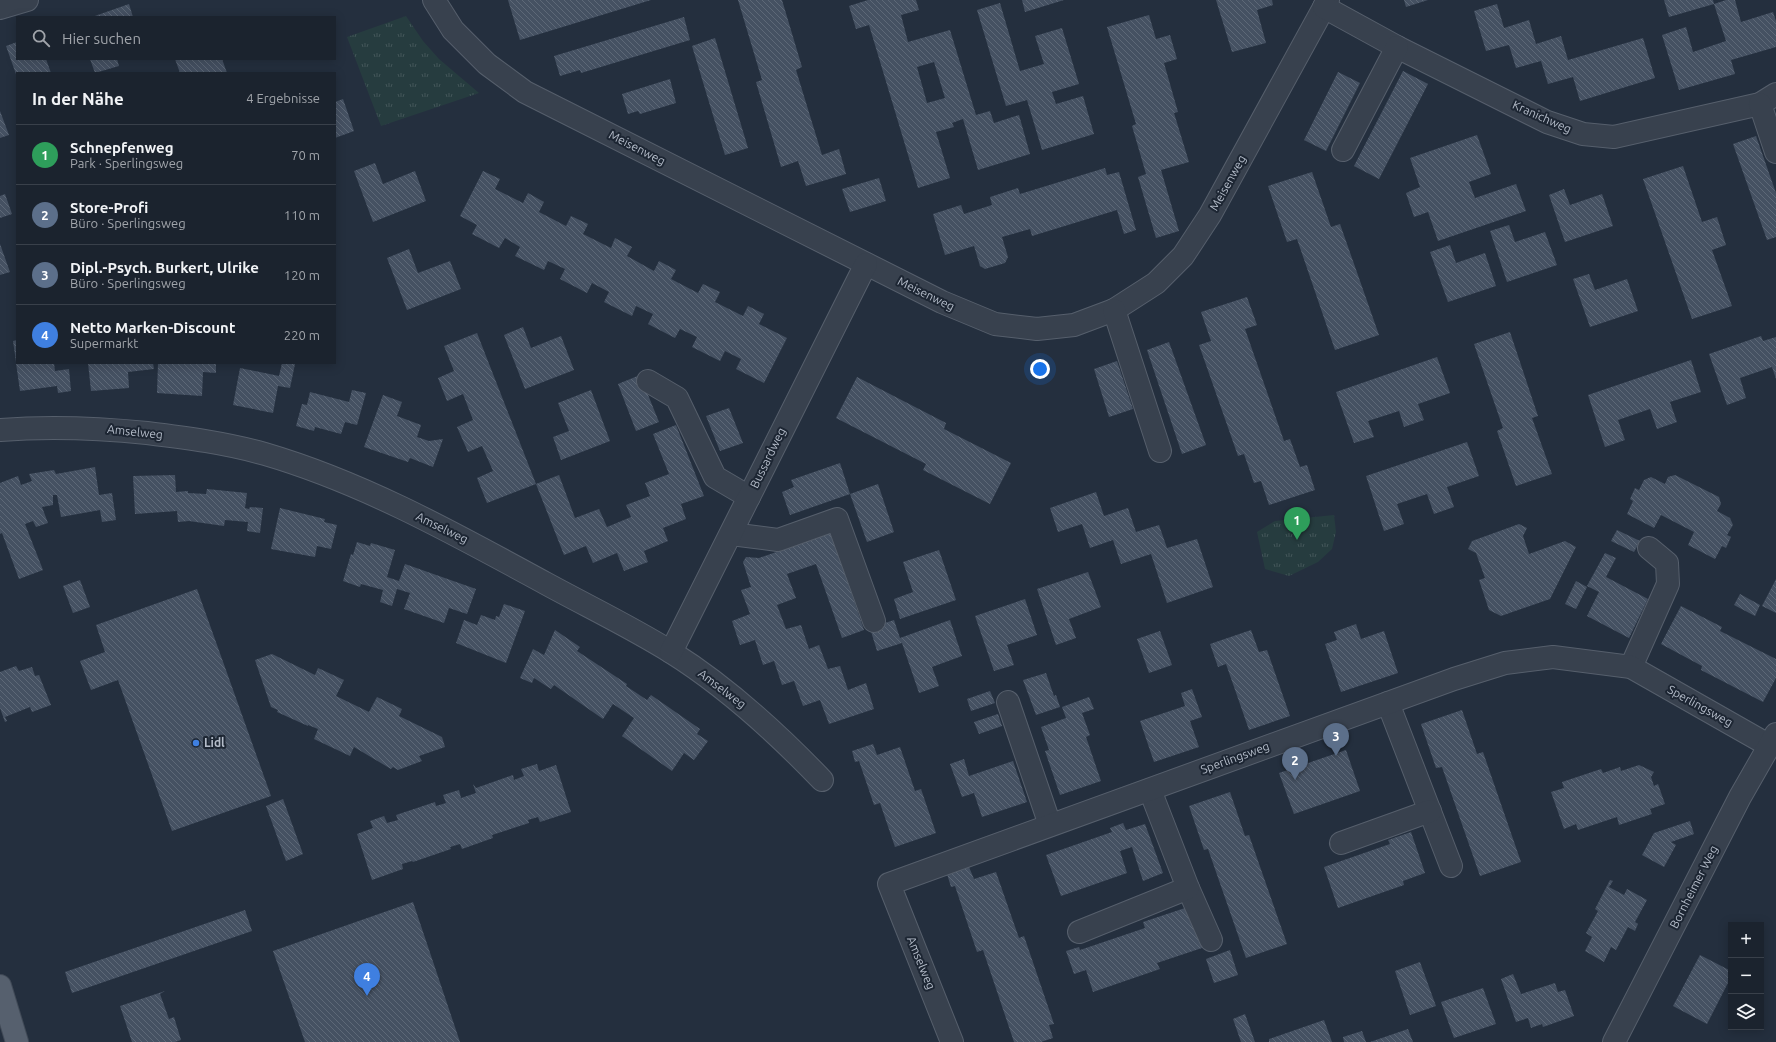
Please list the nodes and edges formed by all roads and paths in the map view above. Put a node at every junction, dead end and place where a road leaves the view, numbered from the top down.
1 (27, 0) edge
2 (434, 0) edge
3 (1326, 4) edge
4 (0, 8) edge
5 (1397, 47) junction
6 (1768, 99) edge
7 (1343, 150) dead end
8 (1776, 152) edge
9 (866, 264) junction
10 (1114, 310) junction
11 (648, 381) dead end
12 (0, 430) edge
13 (1160, 451) dead end
14 (749, 497) junction
15 (731, 534) junction
16 (1649, 548) dead end
17 (874, 621) dead end
18 (671, 652) junction
19 (1631, 667) junction
20 (1008, 702) dead end
21 (1388, 703) junction
22 (1773, 740) edge
23 (822, 780) dead end
24 (1150, 790) junction
25 (1430, 811) junction
26 (1050, 825) junction
27 (1341, 843) dead end
28 (1451, 866) dead end
29 (889, 884) joint
30 (1188, 888) junction
31 (1079, 932) dead end
32 (1211, 940) dead end
33 (0, 986) edge
34 (17, 1042) edge
35 (952, 1042) edge
36 (1614, 1042) edge

1 - 4 street
2 - 9 street, Meisenweg
3 - 5 street, Kranichweg
3 - 10 street, Meisenweg
5 - 6 street, Kranichweg
5 - 7 street
6 - 8 street
9 - 10 street, Meisenweg
9 - 14 street, Bussardweg
10 - 13 street
11 - 14 street
12 - 18 street, Amselweg
14 - 15 street, Bussardweg
15 - 17 street
15 - 18 street, Bussardweg
16 - 19 street
18 - 23 street, Amselweg
19 - 21 street, Sperlingsweg
19 - 22 street, Sperlingsweg
20 - 26 street
21 - 24 street, Sperlingsweg
21 - 25 street
22 - 36 street, Bornheimer Weg
24 - 26 street, Sperlingsweg
24 - 30 street
25 - 27 street
25 - 28 street
26 - 29 street, Sperlingsweg
29 - 35 street, Amselweg
30 - 31 street
30 - 32 street
33 - 34 main road

